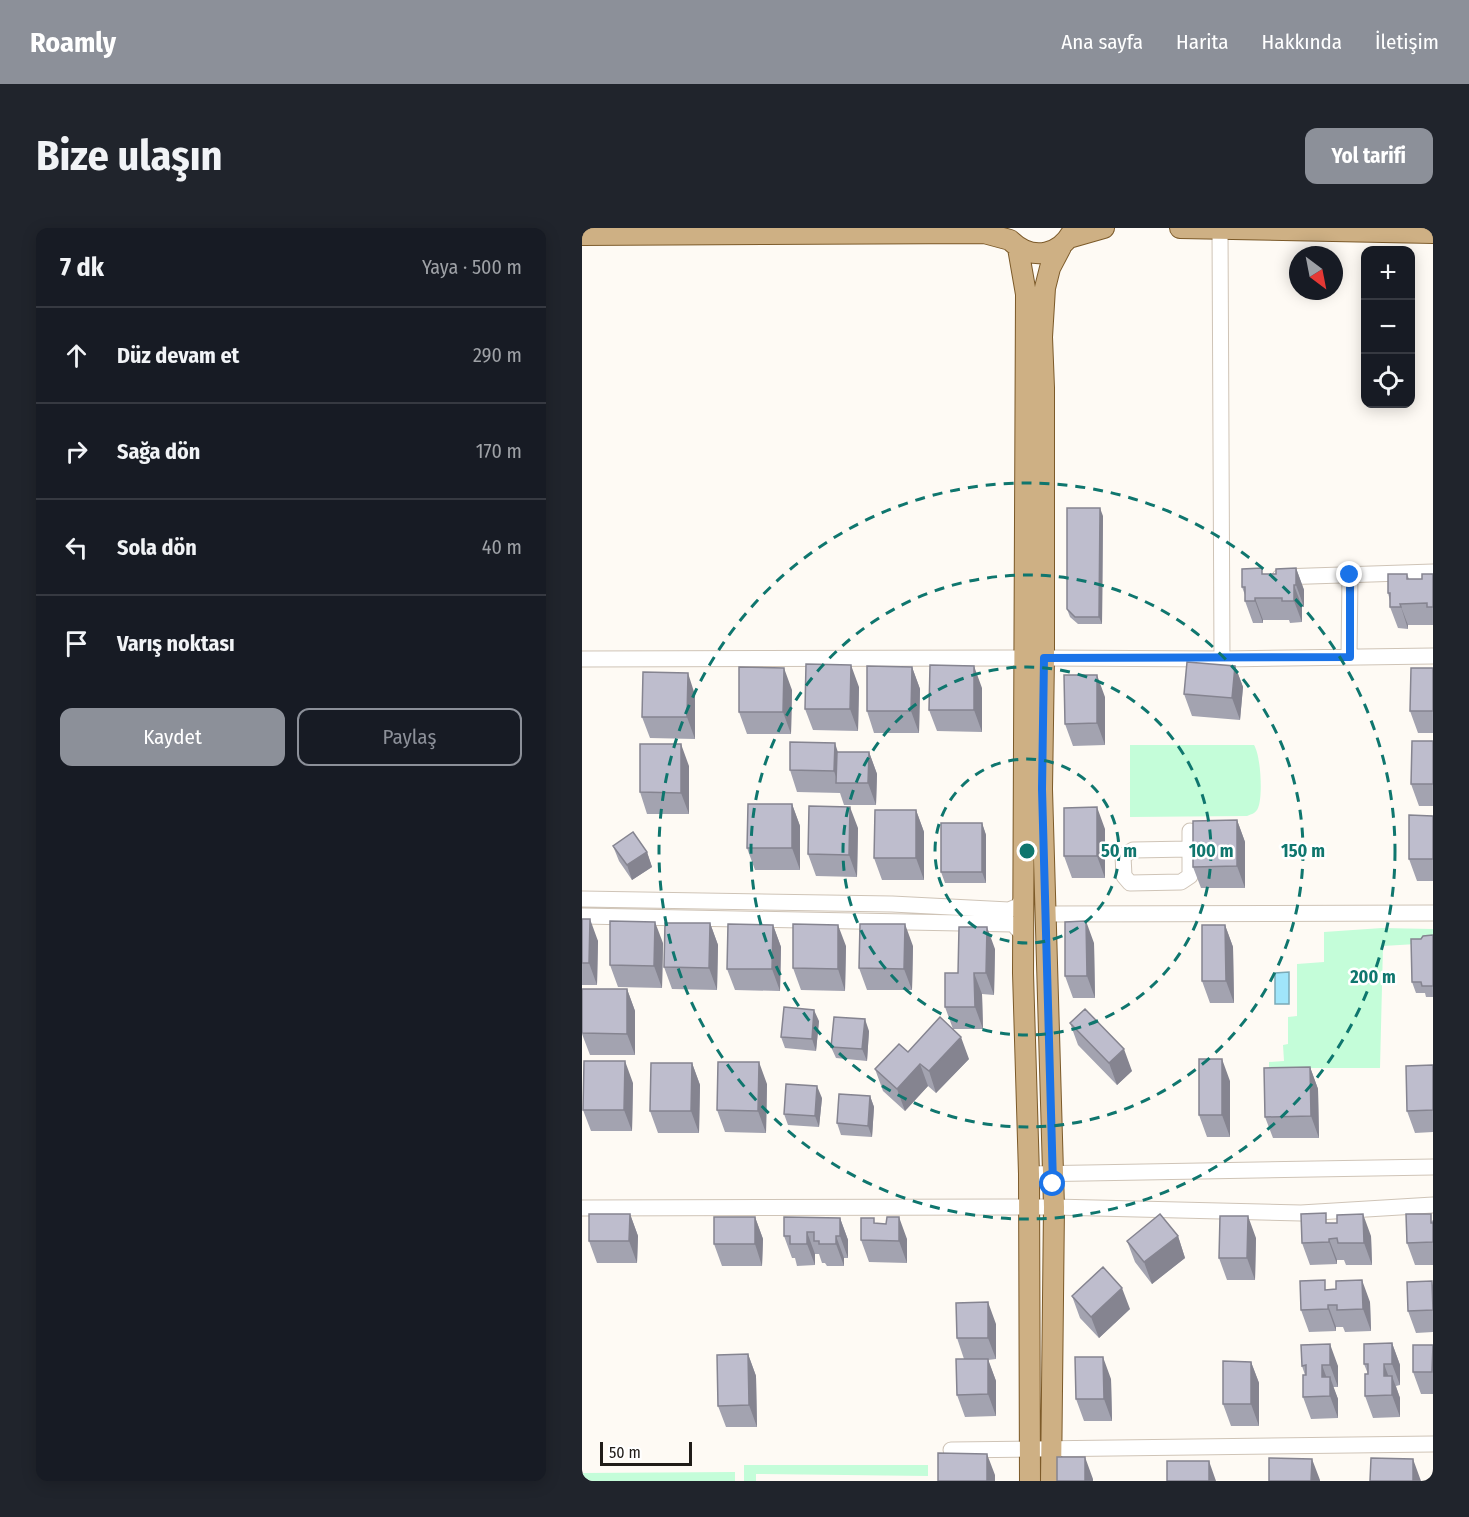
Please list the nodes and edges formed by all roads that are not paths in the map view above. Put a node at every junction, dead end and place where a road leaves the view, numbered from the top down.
1 (1104, 228) edge
2 (1180, 228) edge
3 (1220, 229) edge
4 (1433, 234) edge
5 (582, 235) edge
6 (1011, 238) edge
7 (1068, 238) edge
8 (1433, 572) edge
9 (1350, 575) junction
10 (1270, 578) edge
11 (1433, 656) edge
12 (1350, 657) junction
13 (1024, 658) junction
14 (1044, 658) junction
15 (582, 659) edge
16 (1222, 659) junction
17 (1190, 831) edge
18 (1190, 849) edge
19 (1023, 898) junction
20 (582, 899) edge
21 (1433, 913) edge
22 (1046, 914) junction
23 (582, 916) edge
24 (1023, 935) junction
25 (1433, 1167) edge
26 (1053, 1173) junction
27 (1029, 1174) junction
28 (1433, 1205) edge
29 (1054, 1207) junction
30 (582, 1208) edge
31 (1030, 1208) junction
32 (1433, 1444) edge
33 (1053, 1449) junction
34 (951, 1450) dead end
35 (1030, 1450) junction
36 (1030, 1481) edge
37 (1052, 1481) edge

1 - 7 main road
2 - 3 main road
3 - 4 main road
3 - 16 street
5 - 6 main road
6 - 7 main road
6 - 13 main road
7 - 14 main road
8 - 9 street
9 - 10 street
9 - 12 street
11 - 12 street
12 - 16 street
13 - 15 street
13 - 19 main road
14 - 16 street
14 - 22 main road
17 - 18 street
19 - 20 street
19 - 24 main road
21 - 22 street
22 - 26 main road
23 - 24 street
24 - 27 main road
25 - 26 street
26 - 27 street
26 - 29 main road
27 - 31 main road
28 - 29 street
29 - 31 street
29 - 33 main road
30 - 31 street
31 - 35 main road
32 - 33 street
33 - 35 street
33 - 37 main road
34 - 35 street
35 - 36 main road

